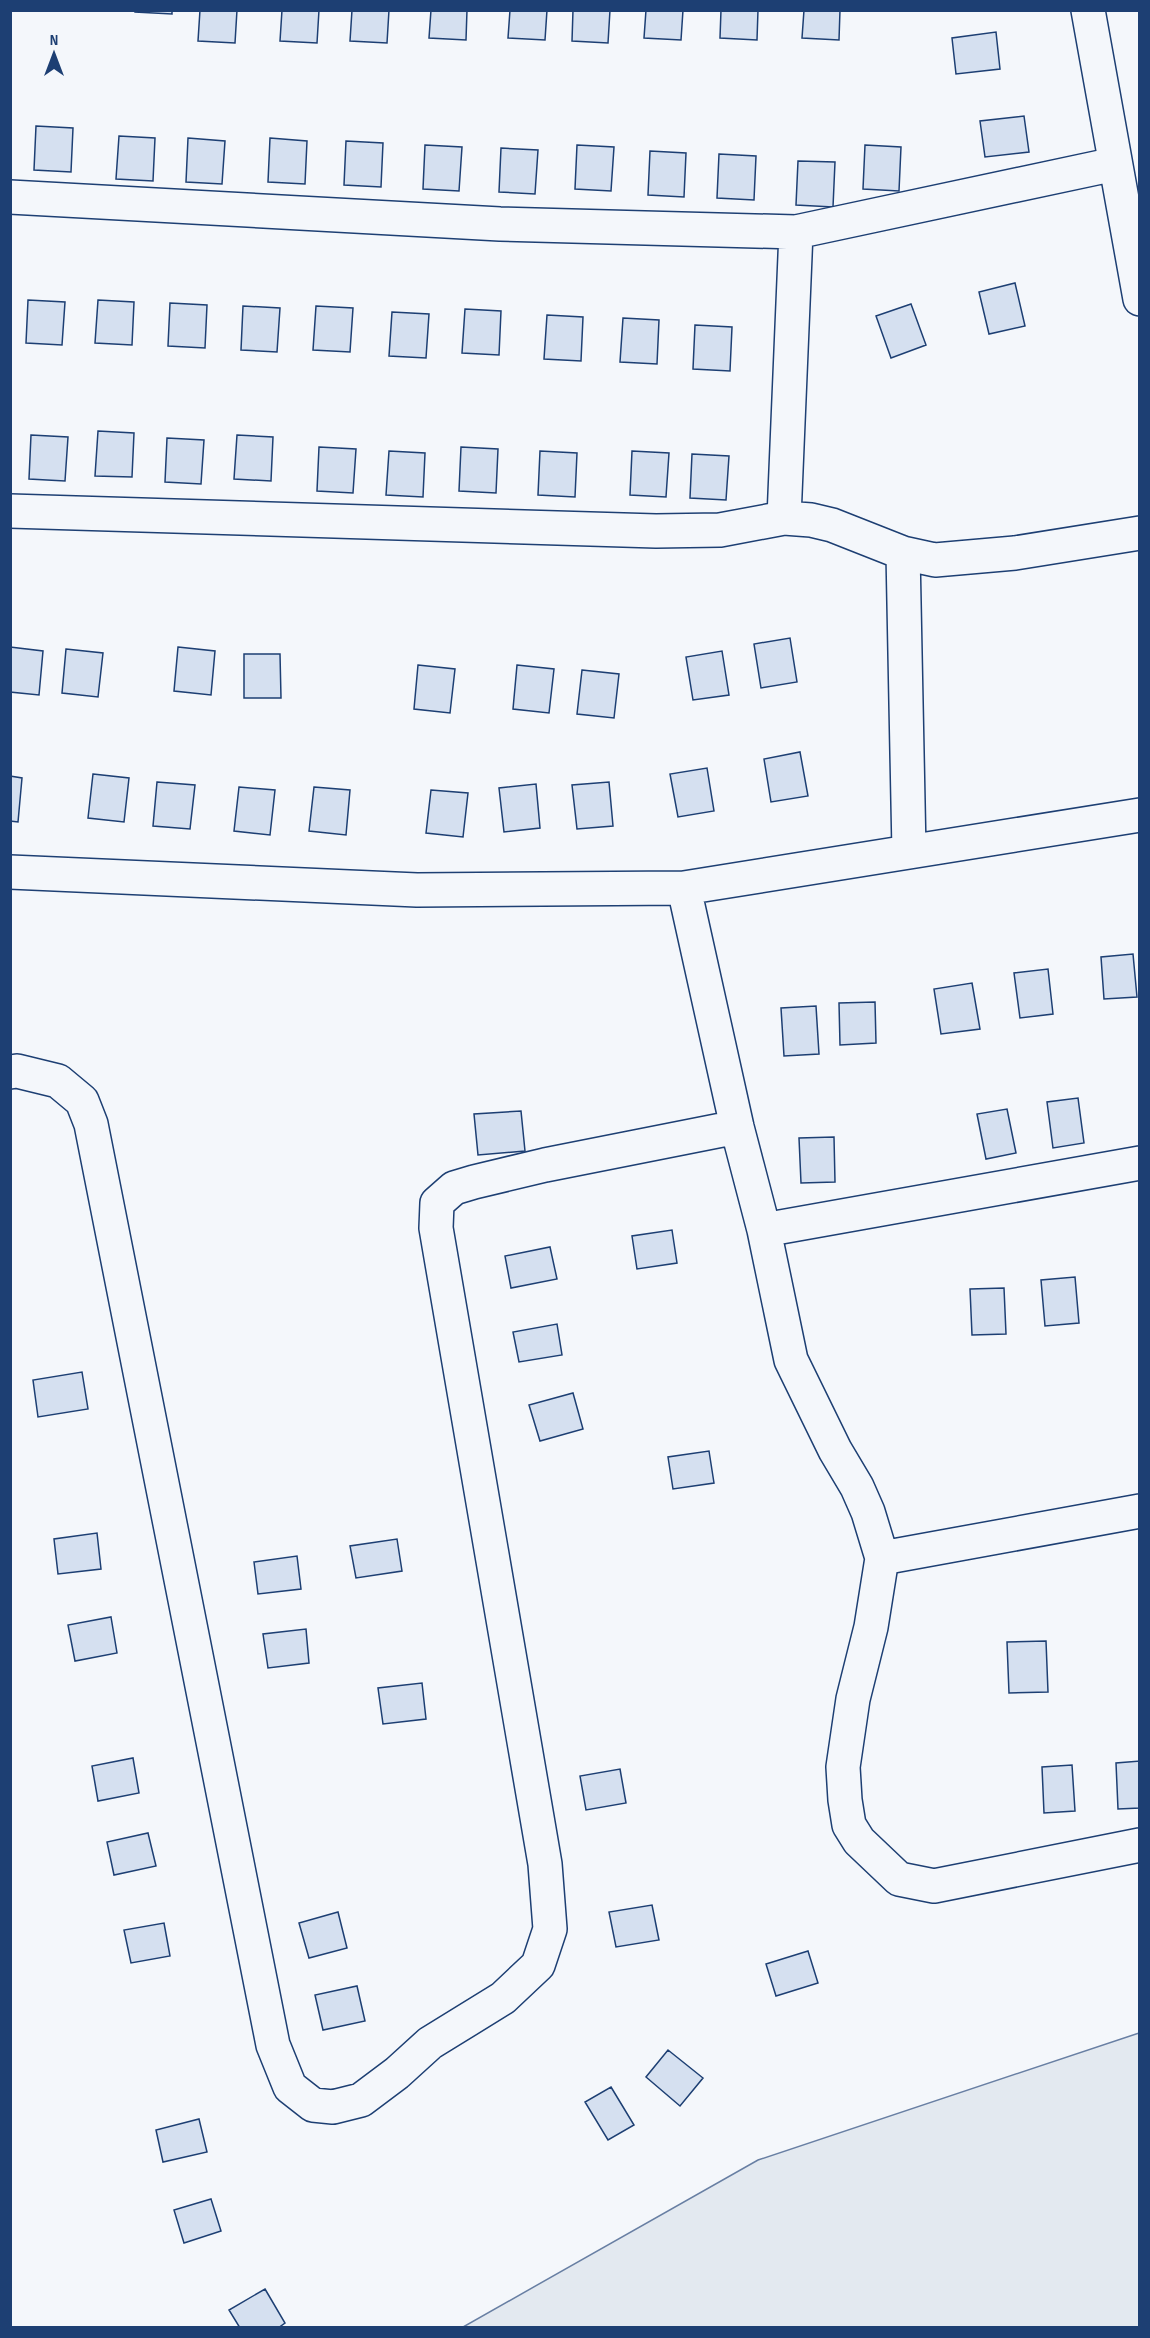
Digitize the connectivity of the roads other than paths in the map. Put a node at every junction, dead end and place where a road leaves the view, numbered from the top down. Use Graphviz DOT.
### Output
graph roads {
  1 [pos="1088,10"];
  2 [pos="1114,164"];
  3 [pos="10,197"];
  4 [pos="796,232"];
  5 [pos="1140,299"];
  6 [pos="10,511"];
  7 [pos="784,518"];
  8 [pos="1140,533"];
  9 [pos="903,553"];
  10 [pos="1140,815"];
  11 [pos="909,852"];
  12 [pos="10,872"];
  13 [pos="684,888"];
  14 [pos="10,1072"];
  15 [pos="737,1127"];
  16 [pos="1140,1163"];
  17 [pos="764,1230"];
  18 [pos="1140,1511"];
  19 [pos="882,1558"];
  20 [pos="1140,1845"];
  1 -- 2 [label="street"];
  2 -- 4 [label="street"];
  2 -- 5 [label="street"];
  3 -- 4 [label="street"];
  4 -- 7 [label="street"];
  6 -- 7 [label="street"];
  7 -- 9 [label="street"];
  8 -- 9 [label="street"];
  9 -- 11 [label="street"];
  10 -- 11 [label="street"];
  11 -- 13 [label="street"];
  12 -- 13 [label="street"];
  13 -- 15 [label="street"];
  14 -- 15 [label="street"];
  15 -- 17 [label="street"];
  16 -- 17 [label="street"];
  17 -- 19 [label="street"];
  18 -- 19 [label="street"];
  19 -- 20 [label="street"];
}
